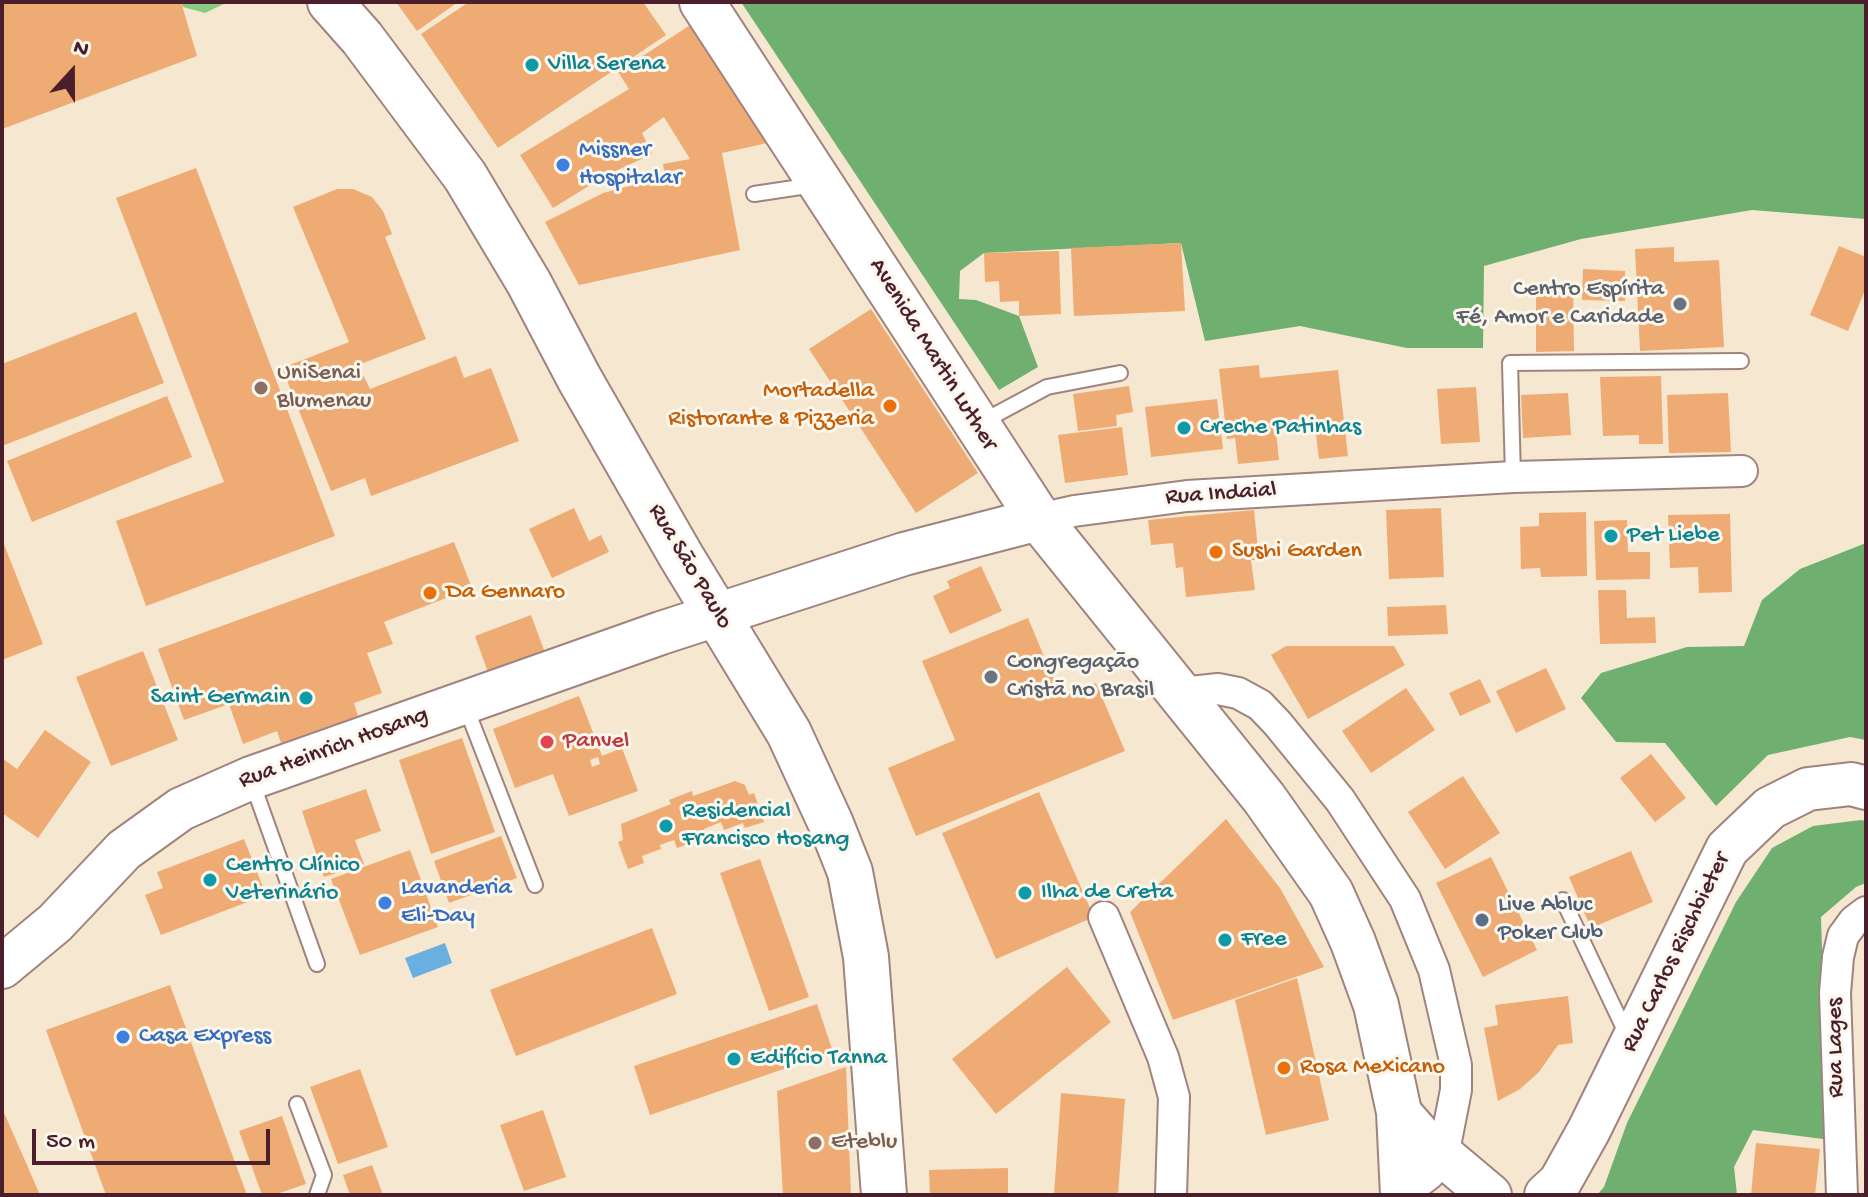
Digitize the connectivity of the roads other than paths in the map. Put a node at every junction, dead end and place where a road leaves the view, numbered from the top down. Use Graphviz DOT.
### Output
graph roads {
  1 [pos="330,2"];
  2 [pos="702,2"];
  3 [pos="822,184"];
  4 [pos="754,194"];
  5 [pos="1741,361"];
  6 [pos="1120,373"];
  7 [pos="976,425"];
  8 [pos="1742,471"];
  9 [pos="1513,477"];
  10 [pos="1039,519"];
  11 [pos="716,616"];
  12 [pos="1182,693"];
  13 [pos="463,701"];
  14 [pos="251,778"];
  15 [pos="1866,788"];
  16 [pos="535,885"];
  17 [pos="1563,900"];
  18 [pos="1866,912"];
  19 [pos="1104,917"];
  20 [pos="317,964"];
  21 [pos="2,967"];
  22 [pos="1632,1045"];
  23 [pos="297,1104"];
  24 [pos="1399,1112"];
  25 [pos="1443,1156"];
  26 [pos="1403,1194"];
  27 [pos="317,1195"];
  28 [pos="884,1195"];
  29 [pos="1171,1195"];
  30 [pos="1490,1195"];
  31 [pos="1546,1195"];
  32 [pos="1842,1195"];
  1 -- 11 [label="main road, Rua São Paulo"];
  2 -- 3 [label="main road, Avenida Martin Luther"];
  3 -- 4 [label="lane"];
  3 -- 7 [label="main road, Avenida Martin Luther"];
  5 -- 9 [label="lane"];
  6 -- 7 [label="lane"];
  7 -- 10 [label="main road, Avenida Martin Luther"];
  8 -- 9 [label="street, Rua Indaial"];
  9 -- 10 [label="street, Rua Indaial"];
  10 -- 11 [label="main road, Rua Indaial"];
  10 -- 12 [label="main road, Avenida Martin Luther"];
  11 -- 13 [label="main road, Rua Heinrich Hosang"];
  11 -- 28 [label="main road, Rua São Paulo"];
  12 -- 24 [label="main road, Avenida Martin Luther"];
  12 -- 25 [label="street"];
  13 -- 14 [label="main road, Rua Heinrich Hosang"];
  13 -- 16 [label="lane"];
  14 -- 20 [label="lane"];
  14 -- 21 [label="main road, Rua Heinrich Hosang"];
  15 -- 22 [label="main road, Rua Carlos Rischbieter"];
  17 -- 22 [label="lane"];
  18 -- 32 [label="street, Rua Lages"];
  19 -- 29 [label="street"];
  22 -- 31 [label="main road, Rua Carlos Rischbieter"];
  23 -- 27 [label="lane"];
  24 -- 25 [label="main road"];
  24 -- 26 [label="main road, Avenida Martin Luther"];
  25 -- 26 [label="street, Avenida Martin Luther"];
  25 -- 30 [label="main road"];
}
